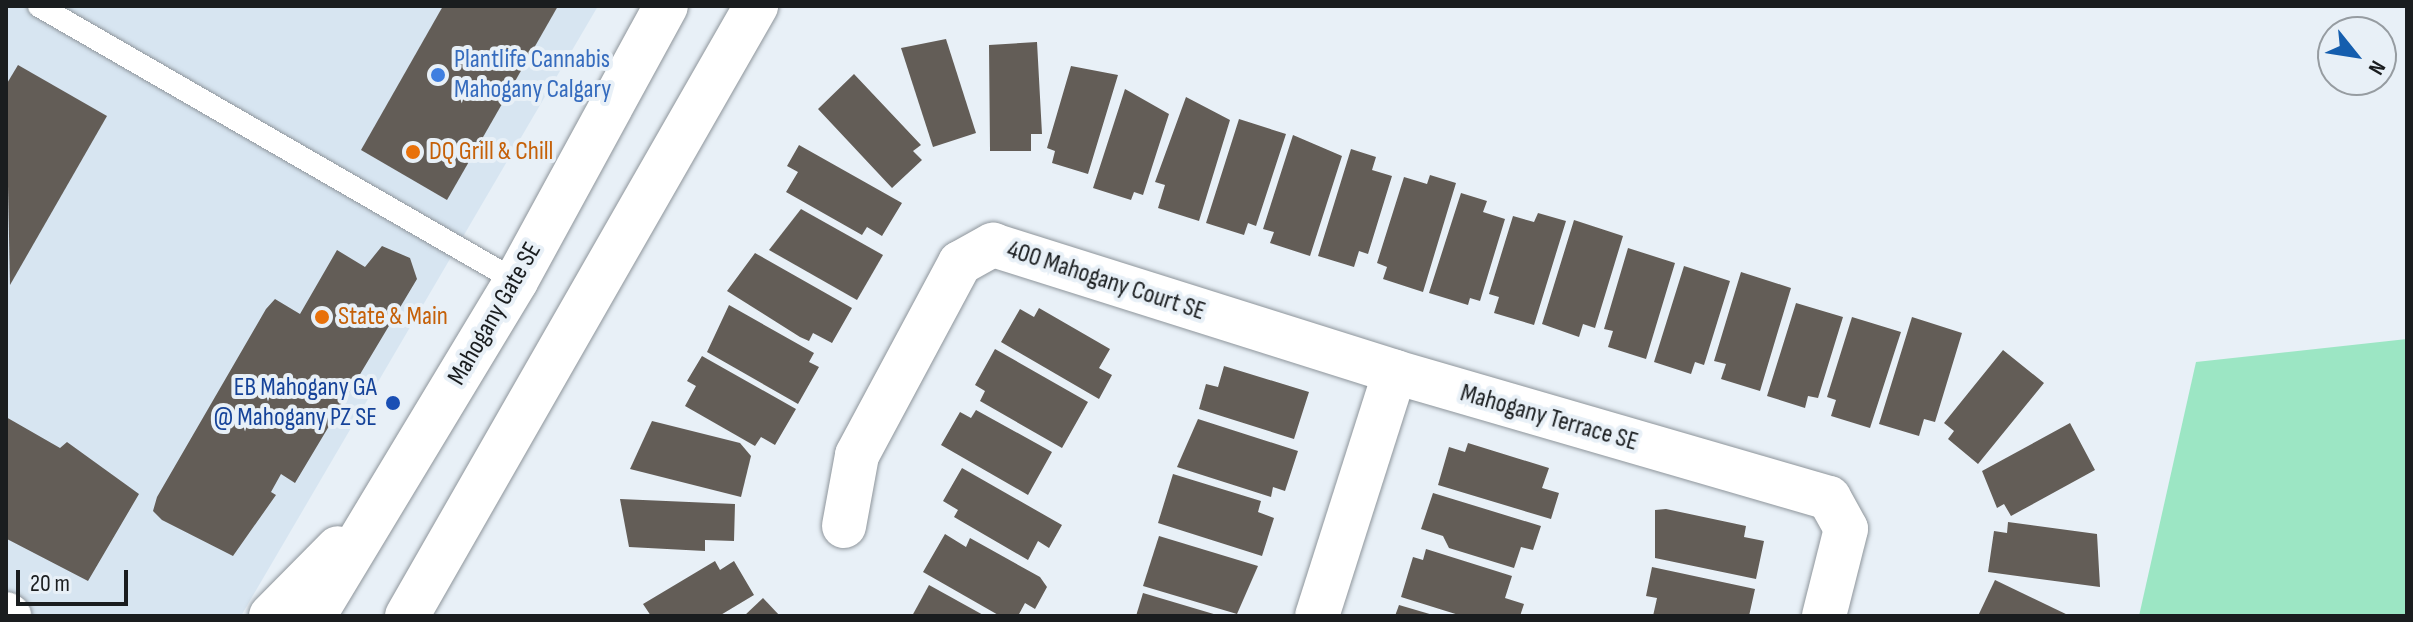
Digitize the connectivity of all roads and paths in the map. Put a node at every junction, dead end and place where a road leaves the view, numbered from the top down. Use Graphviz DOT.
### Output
graph roads {
  1 [pos="39,6"];
  2 [pos="666,6"];
  3 [pos="756,6"];
  4 [pos="516,281"];
  5 [pos="1395,372"];
  6 [pos="372,521"];
  7 [pos="844,526"];
  8 [pos="271,616"];
  9 [pos="314,616"];
  10 [pos="407,616"];
  11 [pos="1317,616"];
  12 [pos="1824,616"];
  1 -- 4 [label="lane"];
  2 -- 4 [label="street, Mahogany Gate SE"];
  3 -- 10 [label="street"];
  4 -- 6 [label="street, Mahogany Gate SE"];
  5 -- 7 [label="street, 400 Mahogany Court SE"];
  5 -- 11 [label="street"];
  5 -- 12 [label="street, Mahogany Terrace SE"];
  6 -- 8 [label="street"];
  6 -- 9 [label="street, Mahogany Gate SE"];
}
